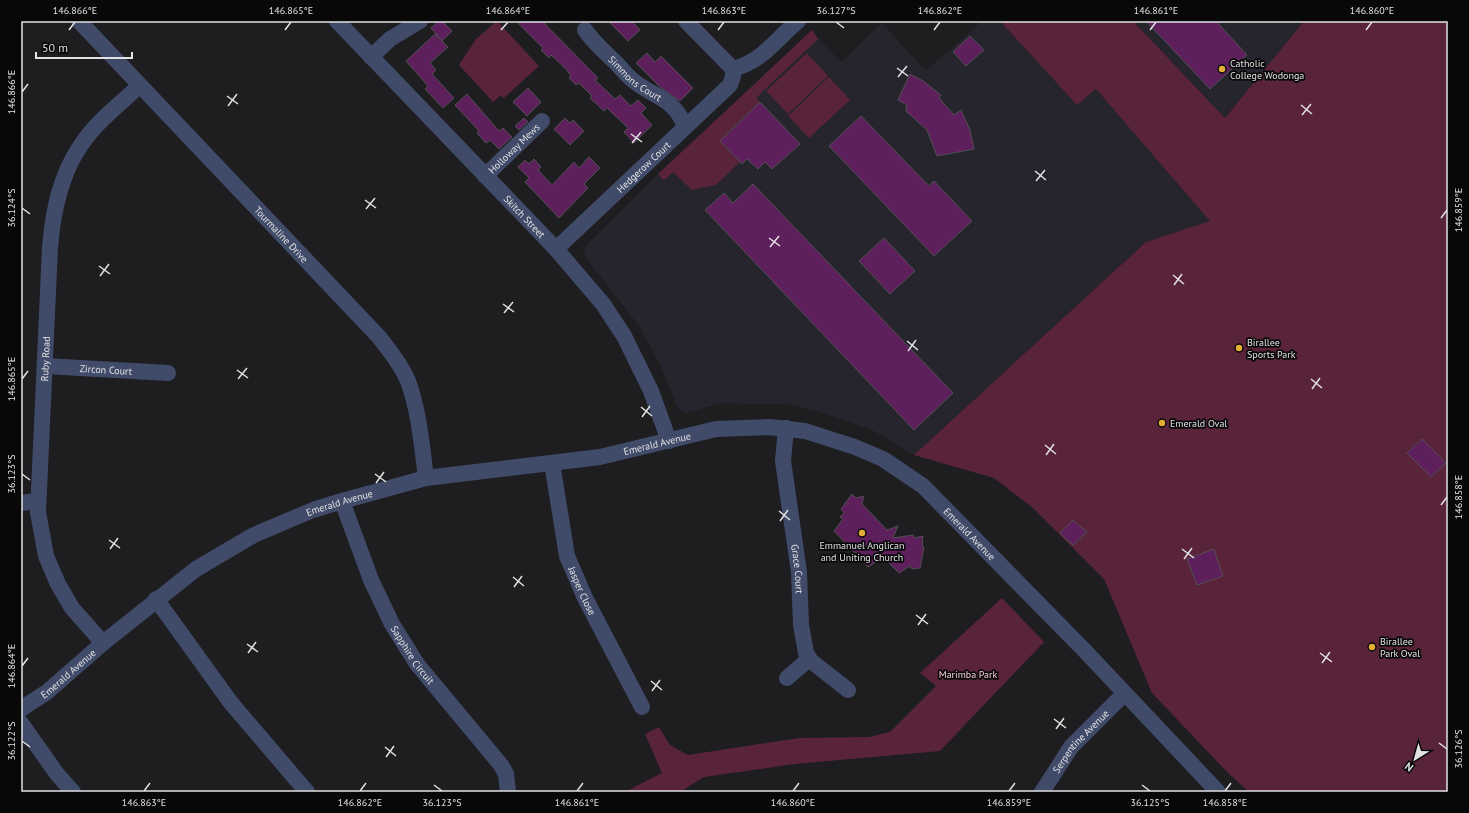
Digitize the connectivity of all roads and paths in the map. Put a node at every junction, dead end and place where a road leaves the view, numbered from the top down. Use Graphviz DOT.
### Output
graph roads {
  1 [pos="79,21"];
  2 [pos="337,21"];
  3 [pos="420,21"];
  4 [pos="686,21"];
  5 [pos="798,21"];
  6 [pos="585,30"];
  7 [pos="371,56"];
  8 [pos="731,77"];
  9 [pos="139,86"];
  10 [pos="542,121"];
  11 [pos="685,126"];
  12 [pos="485,176"];
  13 [pos="556,249"];
  14 [pos="45,366"];
  15 [pos="168,374"];
  16 [pos="786,428"];
  17 [pos="669,441"];
  18 [pos="552,463"];
  19 [pos="426,478"];
  20 [pos="342,500"];
  21 [pos="38,501"];
  22 [pos="21,503"];
  23 [pos="156,600"];
  24 [pos="103,643"];
  25 [pos="809,659"];
  26 [pos="787,678"];
  27 [pos="848,690"];
  28 [pos="1124,694"];
  29 [pos="642,707"];
  30 [pos="21,709"];
  31 [pos="21,723"];
  32 [pos="73,792"];
  33 [pos="307,792"];
  34 [pos="508,792"];
  35 [pos="1042,792"];
  36 [pos="1218,792"];
  1 -- 9 [label="street, Tourmaline Drive"];
  2 -- 7 [label="street, Skitch Street"];
  3 -- 7 [label="street"];
  4 -- 8 [label="street"];
  5 -- 8 [label="street"];
  6 -- 11 [label="street, Simmons Court"];
  7 -- 12 [label="street, Skitch Street"];
  8 -- 11 [label="street, Hedgerow Court"];
  9 -- 14 [label="street, Ruby Road"];
  9 -- 19 [label="street, Tourmaline Drive"];
  10 -- 12 [label="street, Holloway Mews"];
  11 -- 13 [label="street, Hedgerow Court"];
  12 -- 13 [label="street, Skitch Street"];
  13 -- 17 [label="street, Skitch Street"];
  14 -- 15 [label="street, Zircon Court"];
  14 -- 21 [label="street, Ruby Road"];
  16 -- 17 [label="street, Emerald Avenue"];
  16 -- 25 [label="street, Grace Court"];
  16 -- 28 [label="street, Emerald Avenue"];
  17 -- 18 [label="street, Emerald Avenue"];
  18 -- 19 [label="street, Emerald Avenue"];
  18 -- 29 [label="street, Jasper Close"];
  19 -- 20 [label="street, Emerald Avenue"];
  20 -- 23 [label="street, Emerald Avenue"];
  20 -- 34 [label="street, Sapphire Circuit"];
  21 -- 22 [label="street"];
  21 -- 24 [label="street, Ruby Road"];
  23 -- 24 [label="street, Emerald Avenue"];
  23 -- 33 [label="street"];
  24 -- 30 [label="street, Emerald Avenue"];
  25 -- 26 [label="street"];
  25 -- 27 [label="street"];
  28 -- 35 [label="street, Serpentine Avenue"];
  28 -- 36 [label="street, Emerald Avenue"];
  31 -- 32 [label="street"];
}
